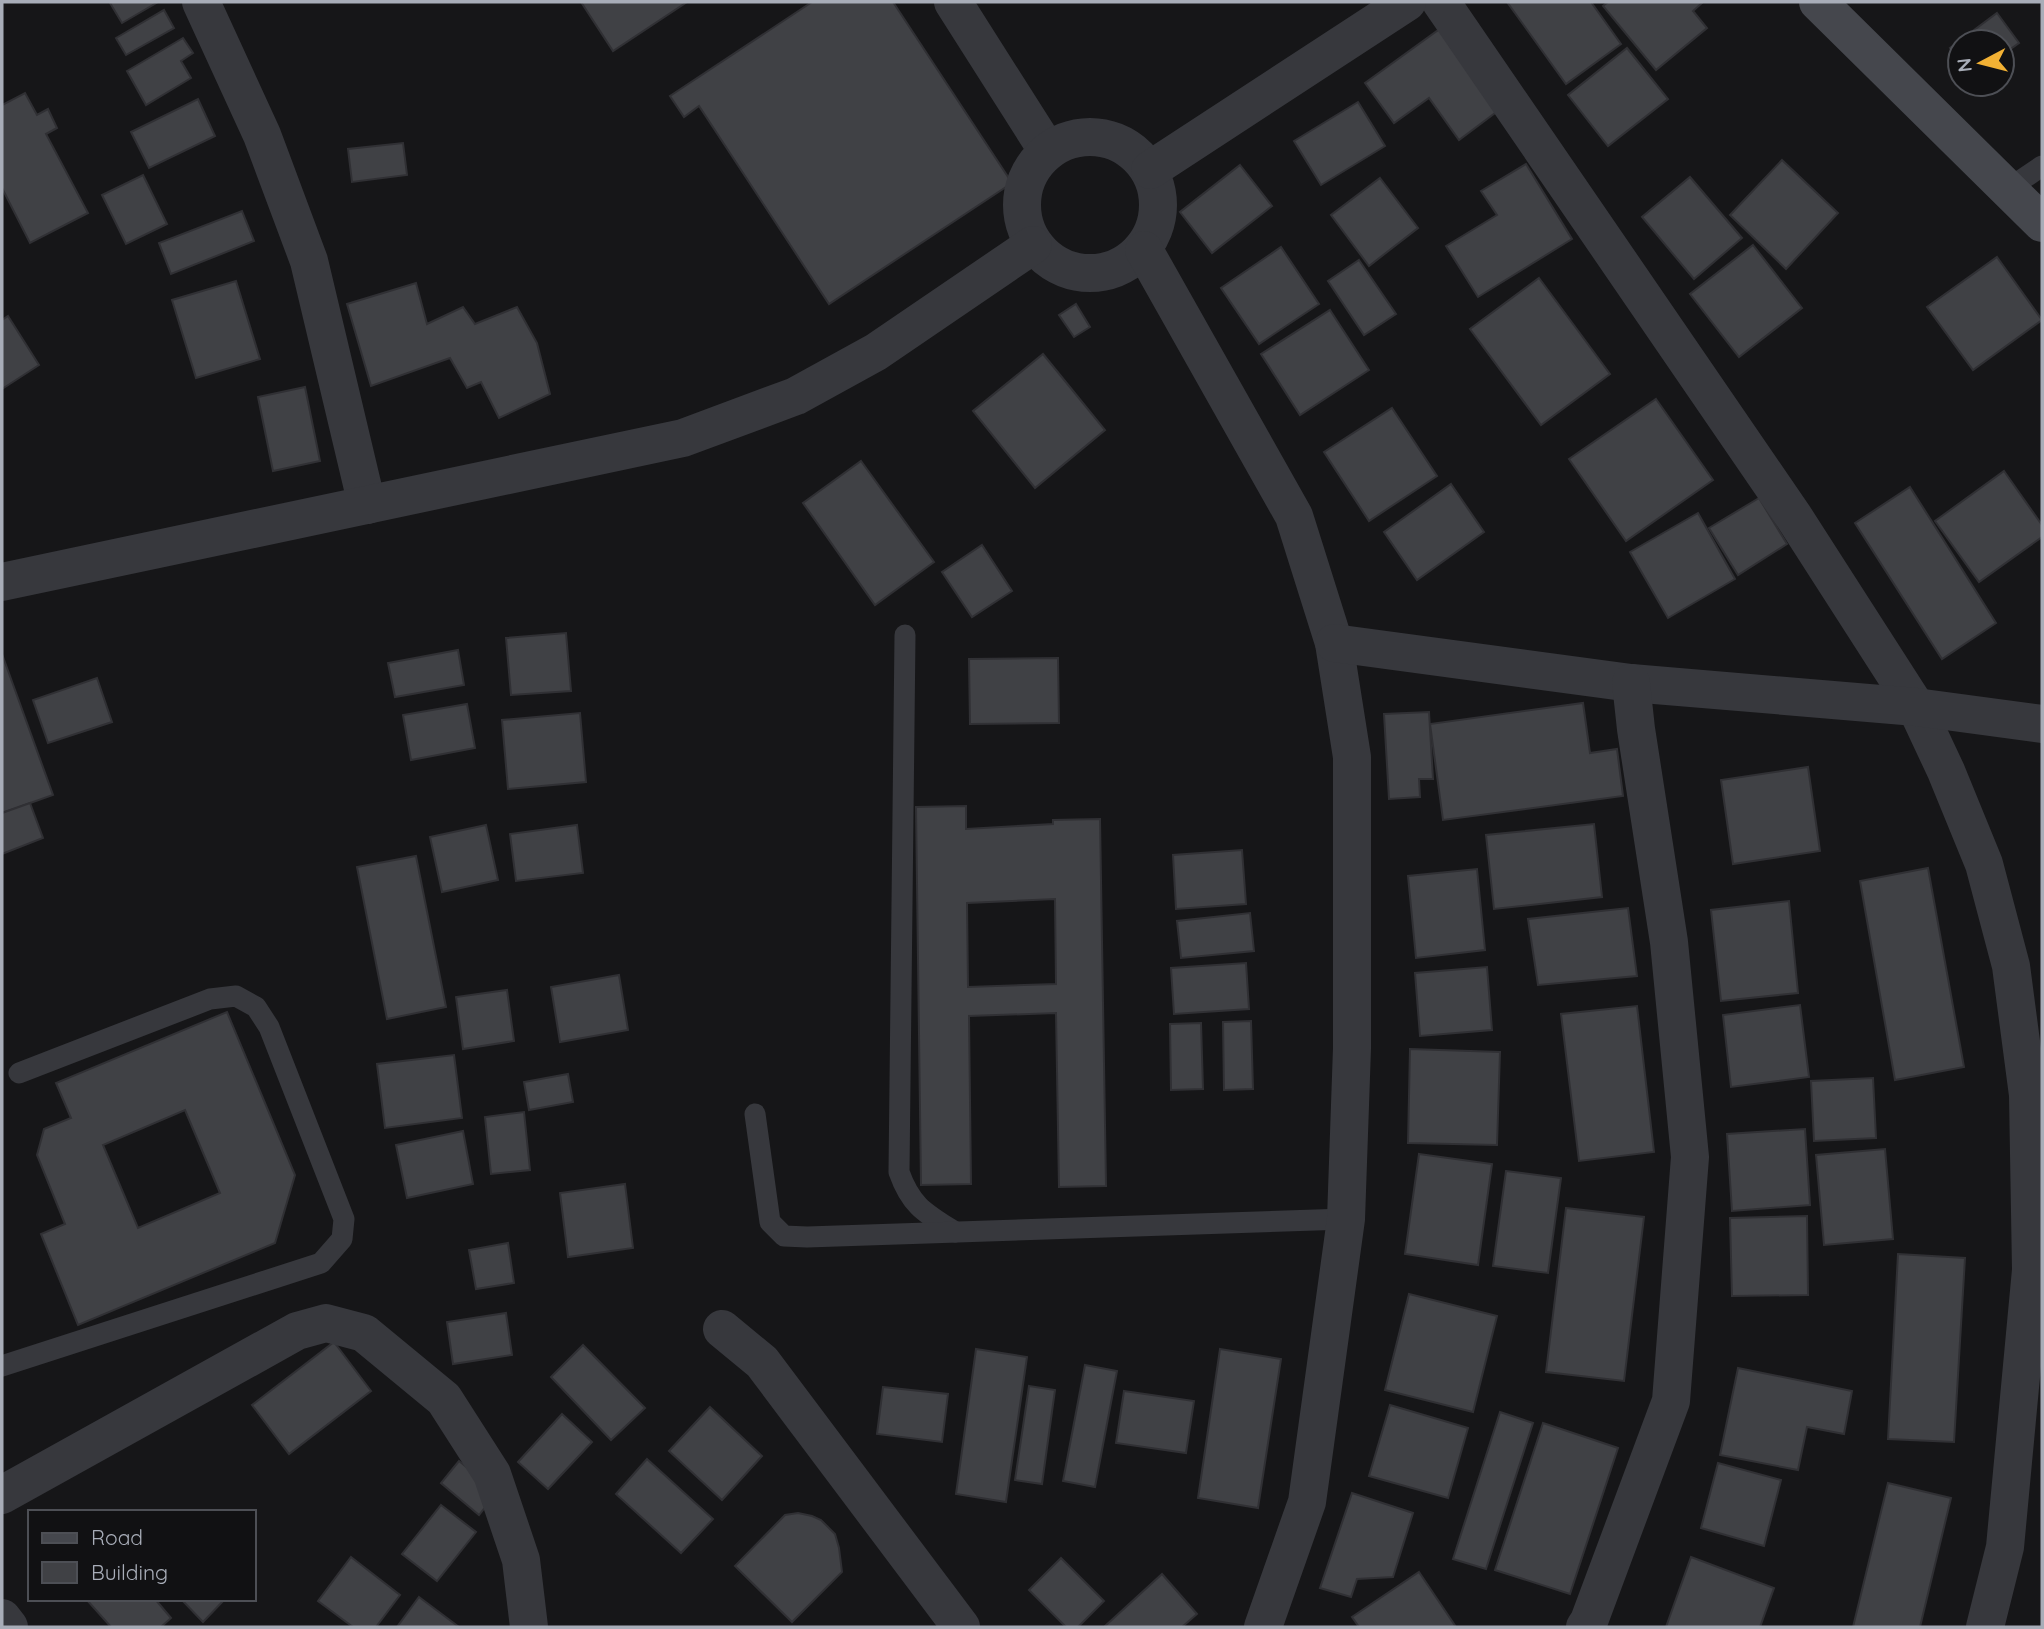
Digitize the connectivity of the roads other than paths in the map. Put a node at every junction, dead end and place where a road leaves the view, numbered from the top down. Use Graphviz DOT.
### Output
graph roads {
  1 [pos="201,2"];
  2 [pos="953,2"];
  3 [pos="1408,2"];
  4 [pos="1441,2"];
  5 [pos="1818,2"];
  6 [pos="1047,150"];
  7 [pos="2042,166"];
  8 [pos="1150,170"];
  9 [pos="2008,189"];
  10 [pos="2042,223"];
  11 [pos="1033,245"];
  12 [pos="1144,250"];
  13 [pos="367,505"];
  14 [pos="2,582"];
  15 [pos="905,635"];
  16 [pos="1334,642"];
  17 [pos="1631,683"];
  18 [pos="1916,707"];
  19 [pos="2042,724"];
  20 [pos="19,1073"];
  21 [pos="755,1114"];
  22 [pos="1346,1219"];
  23 [pos="955,1232"];
  24 [pos="722,1329"];
  25 [pos="2,1366"];
  26 [pos="2,1495"];
  27 [pos="2,1618"];
  28 [pos="9,1627"];
  29 [pos="529,1627"];
  30 [pos="961,1627"];
  31 [pos="1263,1627"];
  32 [pos="1585,1627"];
  33 [pos="1985,1627"];
  1 -- 13 [label="street"];
  2 -- 6 [label="street"];
  3 -- 8 [label="street"];
  4 -- 18 [label="street"];
  5 -- 9 [label="street"];
  6 -- 8 [label="street"];
  6 -- 11 [label="street"];
  7 -- 9 [label="lane"];
  8 -- 12 [label="street"];
  9 -- 10 [label="street"];
  11 -- 12 [label="street"];
  11 -- 13 [label="street"];
  12 -- 16 [label="street"];
  13 -- 14 [label="street"];
  15 -- 23 [label="lane"];
  16 -- 17 [label="street"];
  16 -- 22 [label="street"];
  17 -- 18 [label="street"];
  17 -- 32 [label="street"];
  18 -- 19 [label="street"];
  18 -- 33 [label="street"];
  20 -- 25 [label="lane"];
  21 -- 23 [label="lane"];
  22 -- 23 [label="lane"];
  22 -- 31 [label="street"];
  24 -- 30 [label="street"];
  26 -- 29 [label="street"];
  27 -- 28 [label="street"];
}
